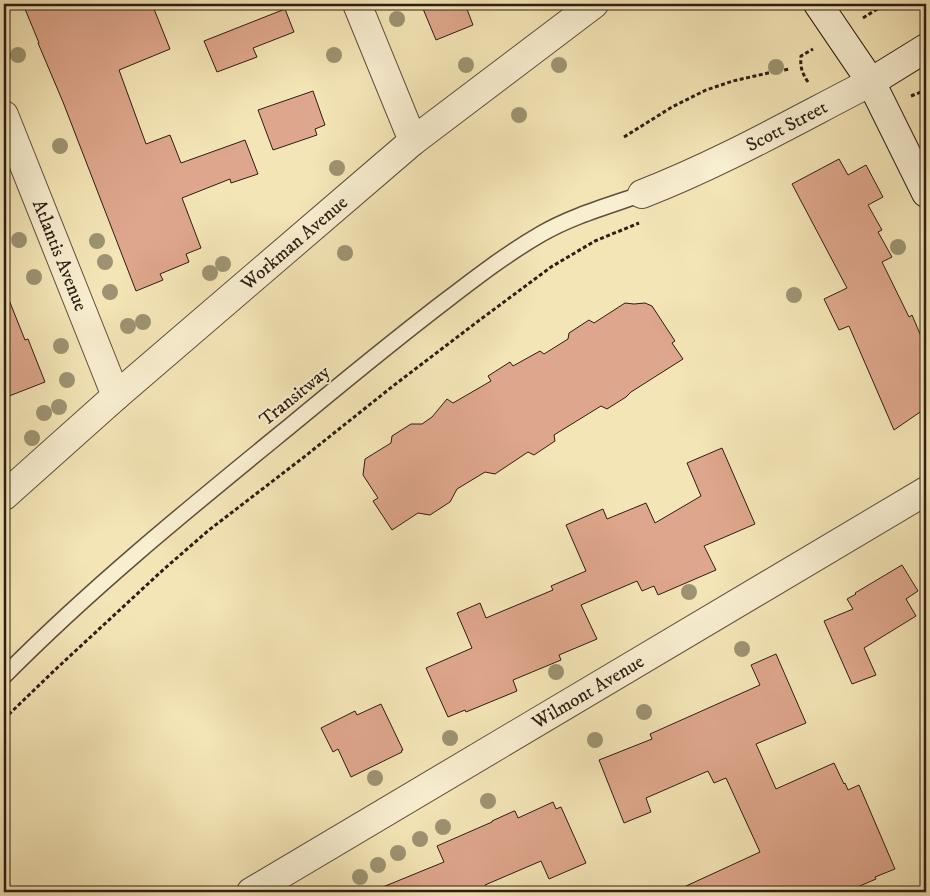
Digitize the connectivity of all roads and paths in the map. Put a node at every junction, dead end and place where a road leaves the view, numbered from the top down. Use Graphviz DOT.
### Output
graph roads {
  1 [pos="357,4"];
  2 [pos="594,4"];
  3 [pos="818,4"];
  4 [pos="885,4"];
  5 [pos="919,4"];
  6 [pos="876,10"];
  7 [pos="926,14"];
  8 [pos="926,48"];
  9 [pos="801,56"];
  10 [pos="790,69"];
  11 [pos="803,74"];
  12 [pos="871,82"];
  13 [pos="4,115"];
  14 [pos="624,137"];
  15 [pos="413,141"];
  16 [pos="926,193"];
  17 [pos="642,194"];
  18 [pos="645,221"];
  19 [pos="116,396"];
  20 [pos="926,491"];
  21 [pos="4,496"];
  22 [pos="4,676"];
  23 [pos="4,719"];
  24 [pos="252,892"];
  1 -- 15 [label="street"];
  2 -- 15 [label="street, Workman Avenue"];
  3 -- 12 [label="street"];
  4 -- 6 [label="path"];
  5 -- 7 [label="path"];
  8 -- 12 [label="street, Scott Street"];
  9 -- 11 [label="path"];
  10 -- 14 [label="path"];
  12 -- 16 [label="street"];
  12 -- 17 [label="street, Scott Street"];
  13 -- 19 [label="street, Atlantis Avenue"];
  15 -- 19 [label="street, Workman Avenue"];
  17 -- 22 [label="lane, Transitway"];
  18 -- 23 [label="path"];
  19 -- 21 [label="street, Workman Avenue"];
  20 -- 24 [label="street, Wilmont Avenue"];
}
